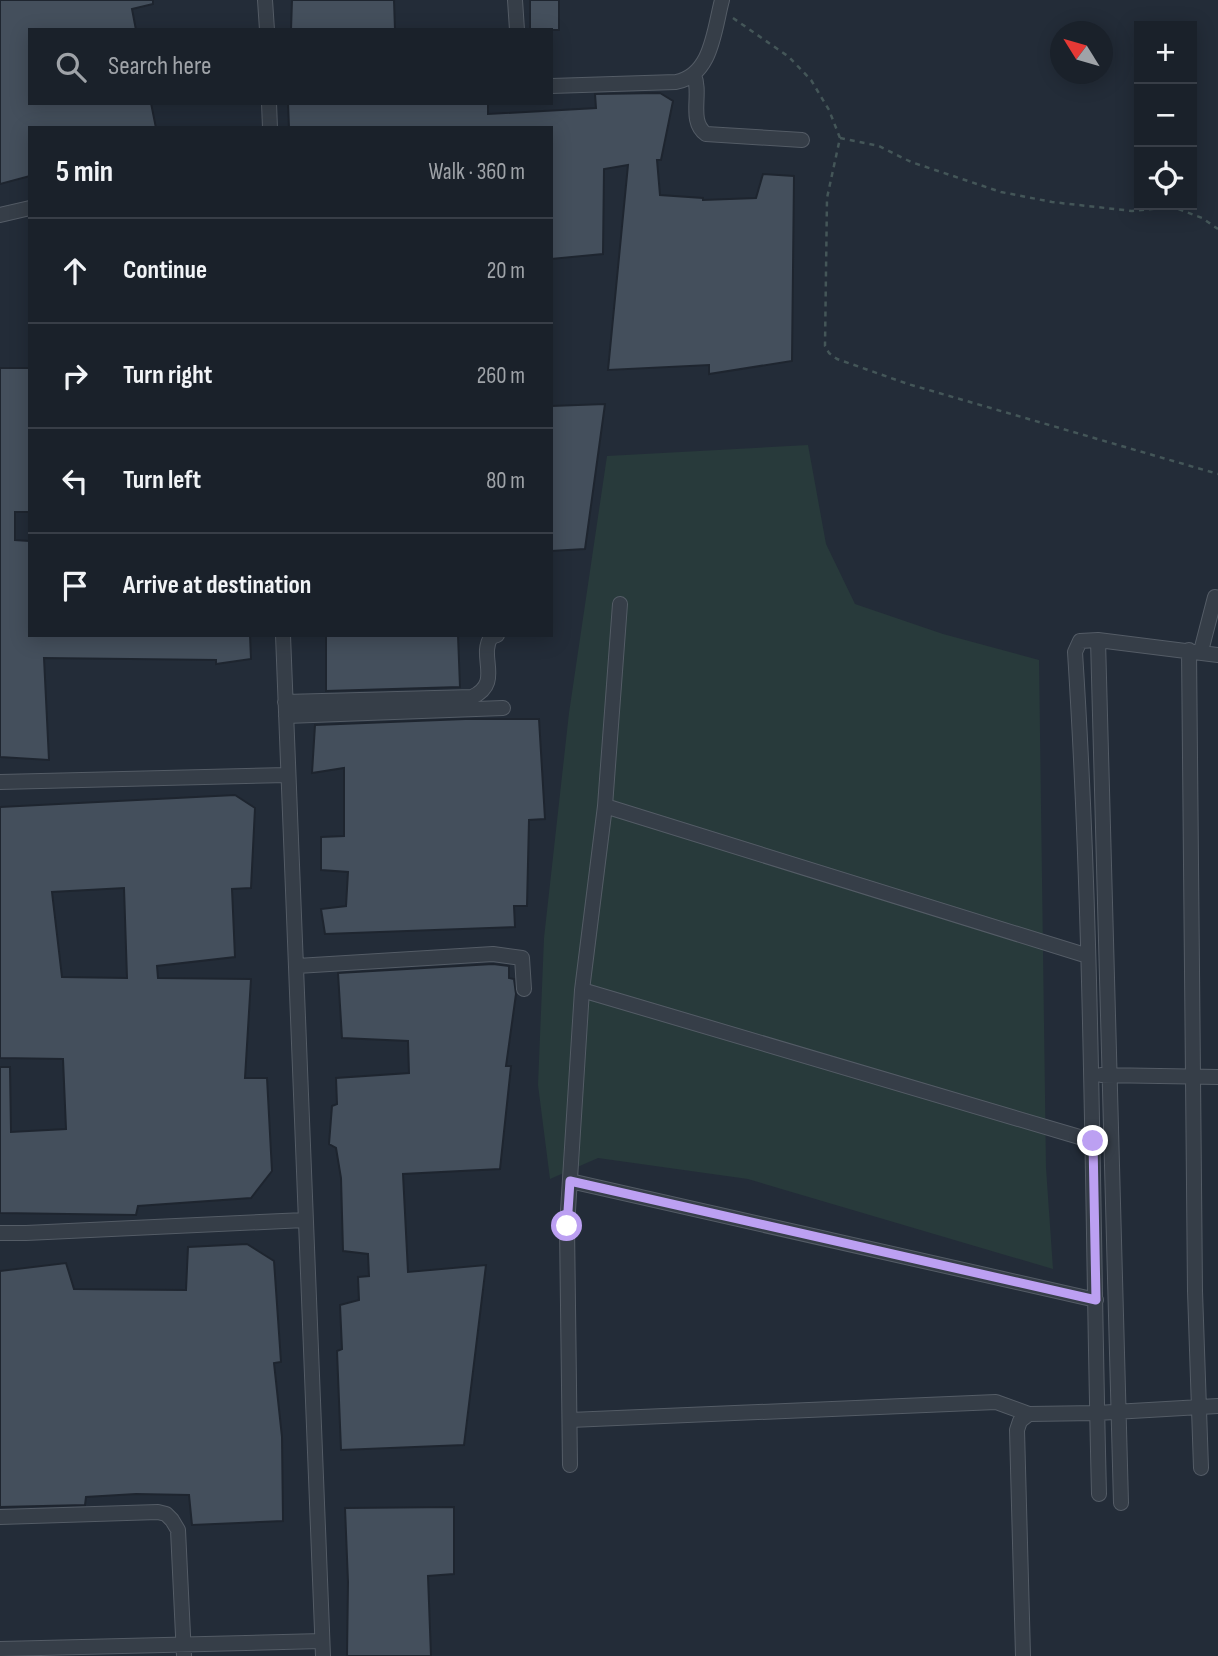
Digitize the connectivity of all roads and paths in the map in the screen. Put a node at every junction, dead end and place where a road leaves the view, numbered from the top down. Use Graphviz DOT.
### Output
graph roads {
  1 [pos="265,0"];
  2 [pos="515,0"];
  3 [pos="721,5"];
  4 [pos="267,28"];
  5 [pos="517,28"];
  6 [pos="694,75"];
  7 [pos="553,86"];
  8 [pos="269,105"];
  9 [pos="270,126"];
  10 [pos="840,138"];
  11 [pos="802,140"];
  12 [pos="28,208"];
  13 [pos="0,215"];
  14 [pos="1218,229"];
  15 [pos="1218,474"];
  16 [pos="1218,598"];
  17 [pos="620,604"];
  18 [pos="283,637"];
  19 [pos="493,637"];
  20 [pos="1098,640"];
  21 [pos="1195,651"];
  22 [pos="1218,655"];
  23 [pos="503,708"];
  24 [pos="285,709"];
  25 [pos="287,775"];
  26 [pos="0,782"];
  27 [pos="605,806"];
  28 [pos="1088,956"];
  29 [pos="297,966"];
  30 [pos="524,989"];
  31 [pos="582,990"];
  32 [pos="1091,1075"];
  33 [pos="1110,1075"];
  34 [pos="1218,1077"];
  35 [pos="1193,1078"];
  36 [pos="1093,1141"];
  37 [pos="570,1181"];
  38 [pos="305,1220"];
  39 [pos="0,1233"];
  40 [pos="1096,1300"];
  41 [pos="1218,1406"];
  42 [pos="1197,1407"];
  43 [pos="1118,1412"];
  44 [pos="1097,1413"];
  45 [pos="1029,1414"];
  46 [pos="570,1420"];
  47 [pos="570,1465"];
  48 [pos="1200,1468"];
  49 [pos="1099,1494"];
  50 [pos="1121,1503"];
  51 [pos="0,1517"];
  52 [pos="323,1641"];
  53 [pos="0,1649"];
  54 [pos="184,1651"];
  55 [pos="323,1656"];
  56 [pos="1023,1656"];
  1 -- 4 [label="street"];
  2 -- 5 [label="street"];
  3 -- 6 [label="street"];
  3 -- 10 [label="path"];
  6 -- 7 [label="street"];
  6 -- 11 [label="street"];
  8 -- 9 [label="street"];
  10 -- 14 [label="path"];
  10 -- 15 [label="path"];
  12 -- 13 [label="street"];
  16 -- 21 [label="street"];
  17 -- 27 [label="street"];
  18 -- 24 [label="street"];
  19 -- 24 [label="street"];
  20 -- 21 [label="street"];
  20 -- 28 [label="street"];
  20 -- 33 [label="street"];
  21 -- 22 [label="street"];
  21 -- 35 [label="street"];
  23 -- 24 [label="street"];
  24 -- 25 [label="street"];
  25 -- 26 [label="street"];
  25 -- 29 [label="street"];
  27 -- 28 [label="street"];
  27 -- 31 [label="street"];
  28 -- 32 [label="street"];
  29 -- 30 [label="street"];
  29 -- 38 [label="street"];
  31 -- 36 [label="street"];
  31 -- 37 [label="street"];
  32 -- 33 [label="street"];
  32 -- 36 [label="street"];
  33 -- 35 [label="street"];
  33 -- 43 [label="street"];
  34 -- 35 [label="street"];
  35 -- 42 [label="street"];
  36 -- 40 [label="street"];
  37 -- 40 [label="street"];
  37 -- 46 [label="street"];
  38 -- 39 [label="street"];
  38 -- 52 [label="street"];
  40 -- 44 [label="street"];
  41 -- 42 [label="street"];
  42 -- 43 [label="street"];
  42 -- 48 [label="street"];
  43 -- 44 [label="street"];
  43 -- 50 [label="street"];
  44 -- 45 [label="street"];
  44 -- 49 [label="street"];
  45 -- 46 [label="street"];
  45 -- 56 [label="street"];
  46 -- 47 [label="street"];
  51 -- 54 [label="street"];
  52 -- 54 [label="street"];
  52 -- 55 [label="street"];
  53 -- 54 [label="street"];
}
